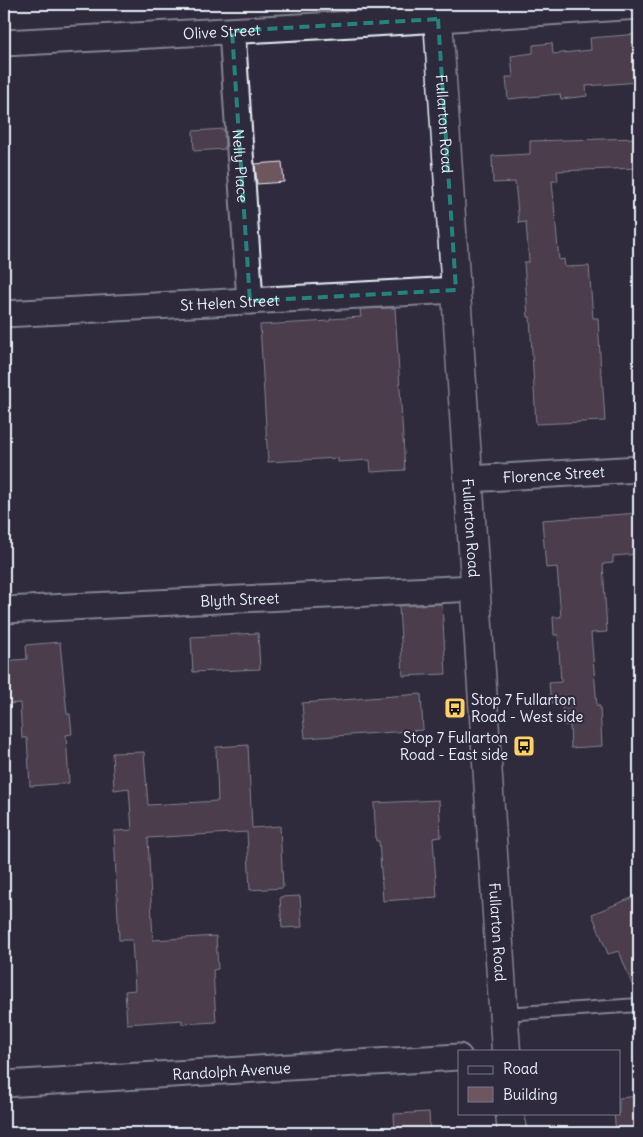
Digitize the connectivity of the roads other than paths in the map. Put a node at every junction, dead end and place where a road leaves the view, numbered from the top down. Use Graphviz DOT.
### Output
graph roads {
  1 [pos="639,6"];
  2 [pos="438,12"];
  3 [pos="232,31"];
  4 [pos="4,43"];
  5 [pos="456,290"];
  6 [pos="250,301"];
  7 [pos="4,314"];
  8 [pos="639,469"];
  9 [pos="468,479"];
  10 [pos="476,588"];
  11 [pos="4,610"];
  12 [pos="639,1005"];
  13 [pos="504,1014"];
  14 [pos="506,1050"];
  15 [pos="458,1057"];
  16 [pos="4,1084"];
  17 [pos="510,1114"];
  18 [pos="512,1133"];
  1 -- 2 [label="street, Olive Street"];
  2 -- 3 [label="street, Olive Street"];
  2 -- 5 [label="main road, Fullarton Road"];
  3 -- 4 [label="street, Olive Street"];
  3 -- 6 [label="street, Nelly Place"];
  5 -- 6 [label="street, St Helen Street"];
  5 -- 9 [label="main road, Fullarton Road"];
  6 -- 7 [label="street, St Helen Street"];
  8 -- 9 [label="street, Florence Street"];
  9 -- 10 [label="main road, Fullarton Road"];
  10 -- 11 [label="street, Blyth Street"];
  10 -- 13 [label="main road, Fullarton Road"];
  12 -- 13 [label="lane"];
  13 -- 14 [label="main road, Fullarton Road"];
  15 -- 16 [label="street, Randolph Avenue"];
  17 -- 18 [label="main road"];
}
